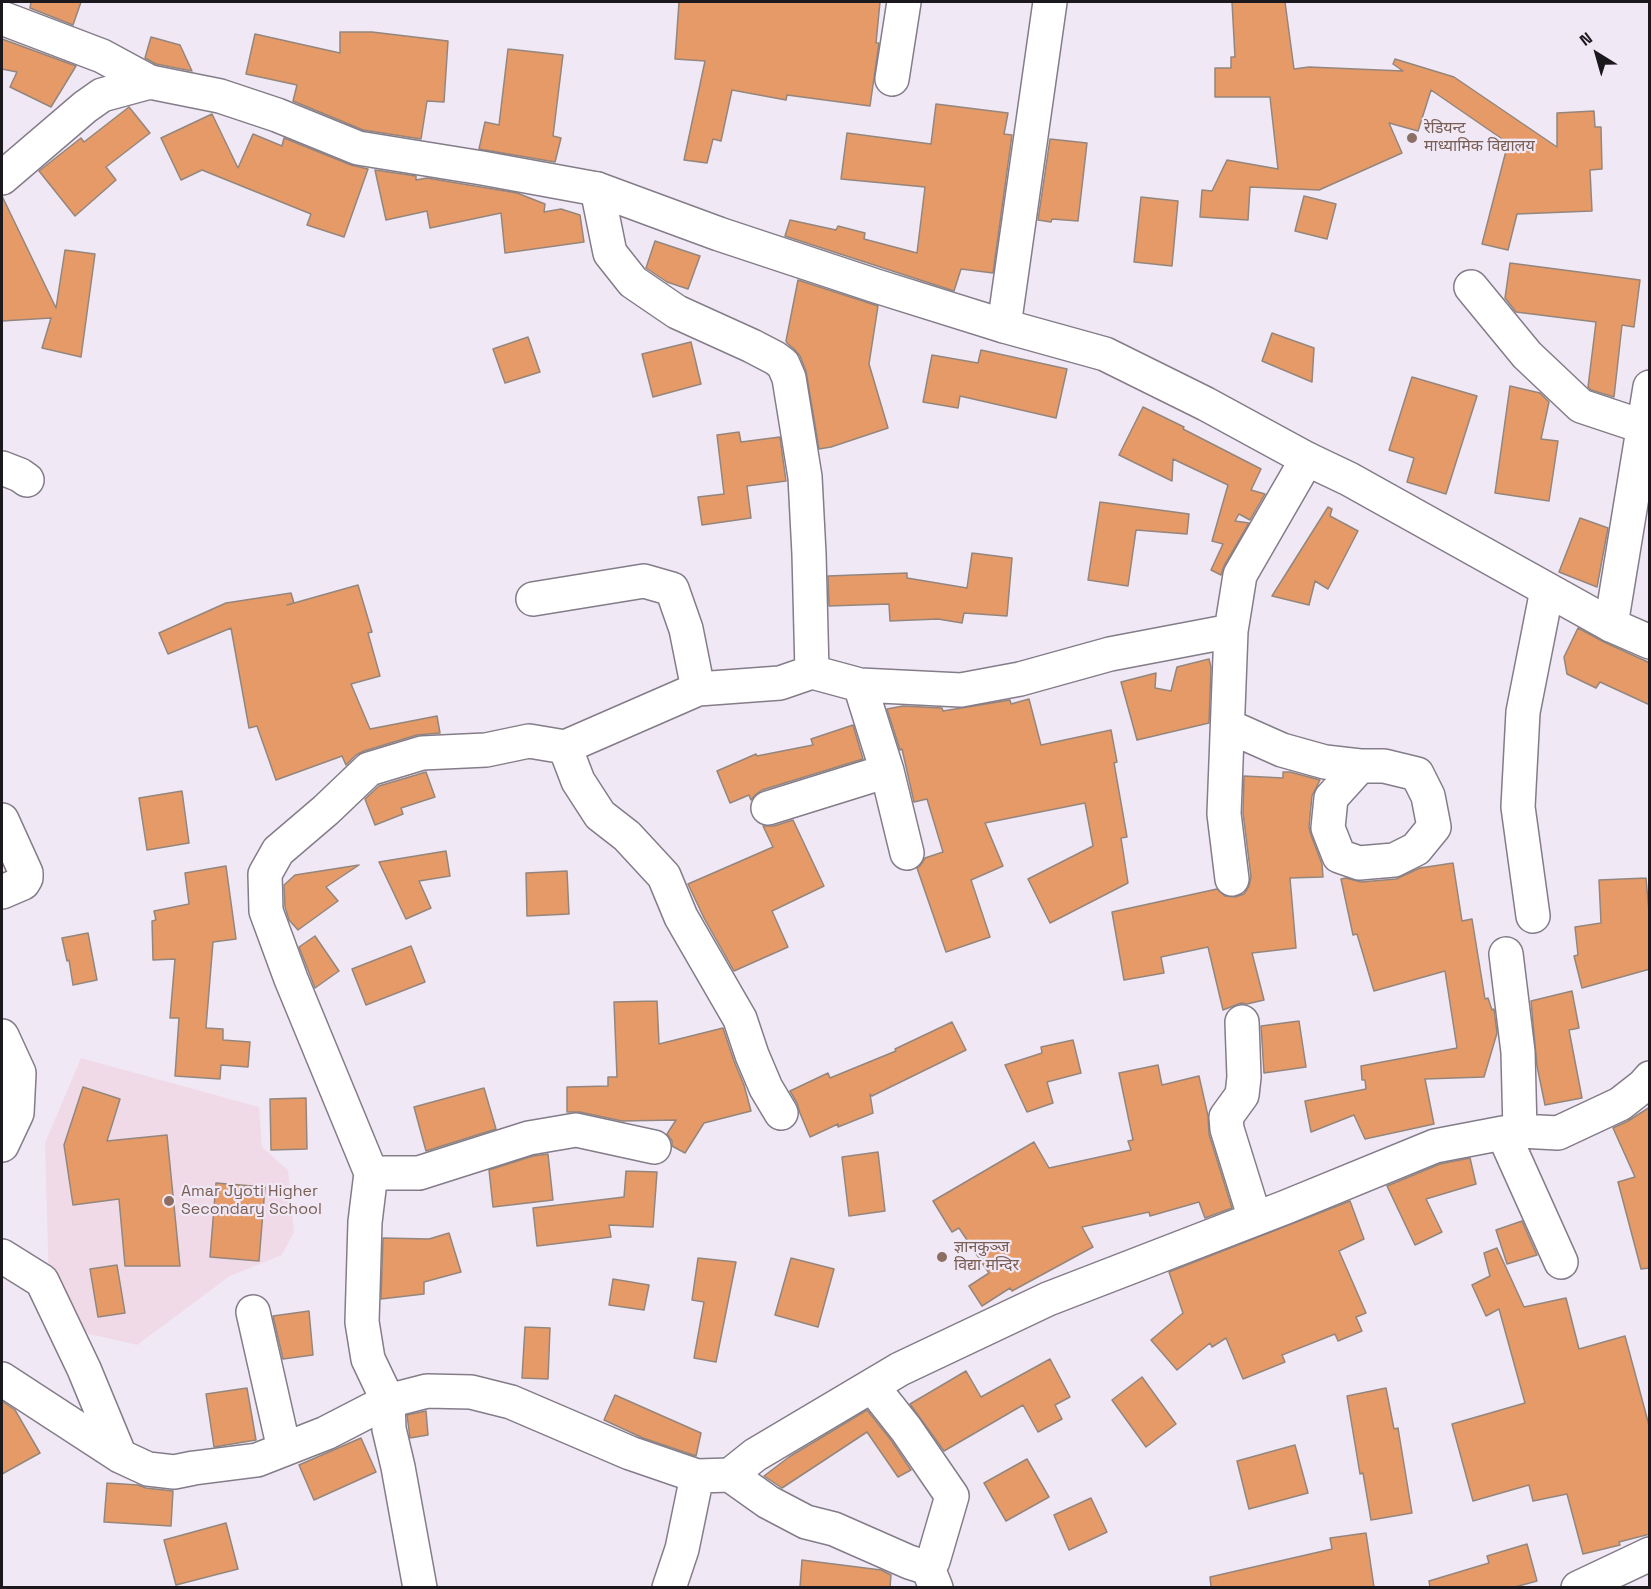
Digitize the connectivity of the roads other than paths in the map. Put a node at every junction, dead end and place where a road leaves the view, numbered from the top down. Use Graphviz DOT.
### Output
graph roads {
  1 [pos="904,2"];
  2 [pos="1050,2"];
  3 [pos="2,18"];
  4 [pos="892,79"];
  5 [pos="150,82"];
  6 [pos="2,178"];
  7 [pos="597,189"];
  8 [pos="1471,287"];
  9 [pos="1004,326"];
  10 [pos="1650,387"];
  11 [pos="1644,427"];
  12 [pos="1307,459"];
  13 [pos="1546,590"];
  14 [pos="533,599"];
  15 [pos="1611,625"];
  16 [pos="1231,631"];
  17 [pos="1650,642"];
  18 [pos="812,672"];
  19 [pos="860,685"];
  20 [pos="698,689"];
  21 [pos="1228,726"];
  22 [pos="565,747"];
  23 [pos="1360,766"];
  24 [pos="887,771"];
  25 [pos="768,808"];
  26 [pos="2,820"];
  27 [pos="907,853"];
  28 [pos="1232,879"];
  29 [pos="2,892"];
  30 [pos="1533,916"];
  31 [pos="1506,954"];
  32 [pos="1242,1022"];
  33 [pos="2,1036"];
  34 [pos="1650,1077"];
  35 [pos="781,1113"];
  36 [pos="1512,1132"];
  37 [pos="2,1145"];
  38 [pos="654,1147"];
  39 [pos="371,1173"];
  40 [pos="1255,1219"];
  41 [pos="2,1256"];
  42 [pos="1561,1262"];
  43 [pos="253,1312"];
  44 [pos="2,1379"];
  45 [pos="872,1386"];
  46 [pos="388,1401"];
  47 [pos="284,1449"];
  48 [pos="120,1456"];
  49 [pos="730,1475"];
  50 [pos="697,1476"];
  51 [pos="1650,1554"];
  52 [pos="932,1578"];
  53 [pos="420,1587"];
  54 [pos="669,1587"];
  55 [pos="1578,1587"];
  1 -- 4 [label="street"];
  2 -- 9 [label="street"];
  3 -- 5 [label="street"];
  5 -- 6 [label="street"];
  5 -- 7 [label="street"];
  7 -- 9 [label="street"];
  7 -- 18 [label="street"];
  8 -- 11 [label="street"];
  9 -- 12 [label="street"];
  10 -- 11 [label="street"];
  11 -- 15 [label="street"];
  12 -- 13 [label="street"];
  12 -- 16 [label="street"];
  13 -- 15 [label="street"];
  13 -- 30 [label="street"];
  14 -- 20 [label="street"];
  15 -- 17 [label="street"];
  16 -- 19 [label="street"];
  16 -- 21 [label="street"];
  18 -- 19 [label="street"];
  18 -- 20 [label="street"];
  19 -- 24 [label="street"];
  20 -- 22 [label="street"];
  21 -- 23 [label="street"];
  21 -- 28 [label="street"];
  22 -- 35 [label="street"];
  22 -- 39 [label="street"];
  24 -- 25 [label="street"];
  24 -- 27 [label="street"];
  26 -- 29 [label="street"];
  31 -- 36 [label="street"];
  32 -- 40 [label="street"];
  33 -- 37 [label="street"];
  34 -- 36 [label="street"];
  36 -- 40 [label="street"];
  36 -- 42 [label="street"];
  38 -- 39 [label="street"];
  39 -- 46 [label="street"];
  40 -- 45 [label="street"];
  41 -- 48 [label="street"];
  43 -- 47 [label="street"];
  44 -- 48 [label="street"];
  45 -- 49 [label="street"];
  45 -- 52 [label="street"];
  46 -- 47 [label="street"];
  46 -- 50 [label="street"];
  46 -- 53 [label="street"];
  47 -- 48 [label="street"];
  49 -- 50 [label="street"];
  49 -- 52 [label="street"];
  50 -- 54 [label="street"];
  51 -- 55 [label="street"];
}
